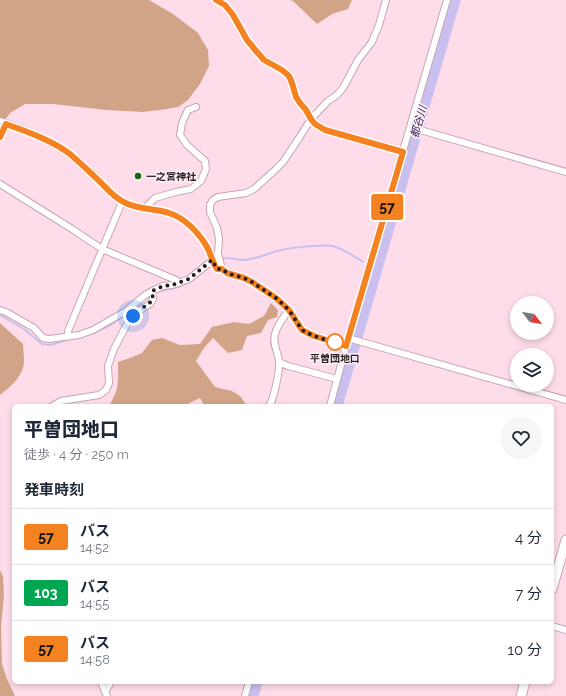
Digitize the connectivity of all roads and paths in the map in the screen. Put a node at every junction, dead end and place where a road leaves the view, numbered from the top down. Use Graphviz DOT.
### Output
graph roads {
  1 [pos="216,0"];
  2 [pos="386,0"];
  3 [pos="447,0"];
  4 [pos="196,107"];
  5 [pos="311,119"];
  6 [pos="0,121"];
  7 [pos="6,124"];
  8 [pos="414,128"];
  9 [pos="0,137"];
  10 [pos="403,152"];
  11 [pos="566,172"];
  12 [pos="0,184"];
  13 [pos="122,202"];
  14 [pos="145,208"];
  15 [pos="102,250"];
  16 [pos="212,260"];
  17 [pos="222,269"];
  18 [pos="179,283"];
  19 [pos="153,293"];
  20 [pos="0,310"];
  21 [pos="289,310"];
  22 [pos="68,336"];
  23 [pos="350,338"];
  24 [pos="346,346"];
  25 [pos="279,362"];
  26 [pos="337,379"];
  27 [pos="566,400"];
  28 [pos="56,404"];
  29 [pos="271,404"];
  30 [pos="331,404"];
  31 [pos="566,540"];
  32 [pos="554,582"];
  33 [pos="554,627"];
  34 [pos="566,630"];
  35 [pos="102,684"];
  36 [pos="110,684"];
  37 [pos="248,684"];
  38 [pos="524,684"];
  39 [pos="106,694"];
  40 [pos="245,696"];
  41 [pos="521,696"];
  1 -- 5 [label="street"];
  2 -- 5 [label="street"];
  3 -- 8 [label="street"];
  4 -- 14 [label="street"];
  5 -- 10 [label="street"];
  5 -- 17 [label="street"];
  6 -- 7 [label="street"];
  7 -- 9 [label="street"];
  7 -- 13 [label="street"];
  8 -- 10 [label="street"];
  8 -- 11 [label="street"];
  10 -- 23 [label="street"];
  12 -- 15 [label="street"];
  13 -- 14 [label="street"];
  13 -- 15 [label="street"];
  14 -- 16 [label="street"];
  15 -- 18 [label="street"];
  15 -- 22 [label="street"];
  16 -- 17 [label="street"];
  16 -- 18 [label="street"];
  17 -- 21 [label="street"];
  18 -- 19 [label="street"];
  19 -- 22 [label="street"];
  19 -- 28 [label="street"];
  20 -- 22 [label="street"];
  21 -- 24 [label="street"];
  21 -- 25 [label="street"];
  23 -- 24 [label="street"];
  23 -- 27 [label="street"];
  24 -- 26 [label="street"];
  25 -- 26 [label="street"];
  25 -- 29 [label="street"];
  26 -- 30 [label="street"];
  31 -- 32 [label="street"];
  33 -- 34 [label="street"];
  35 -- 39 [label="street"];
  36 -- 39 [label="street"];
  37 -- 40 [label="street"];
  38 -- 41 [label="street"];
}
